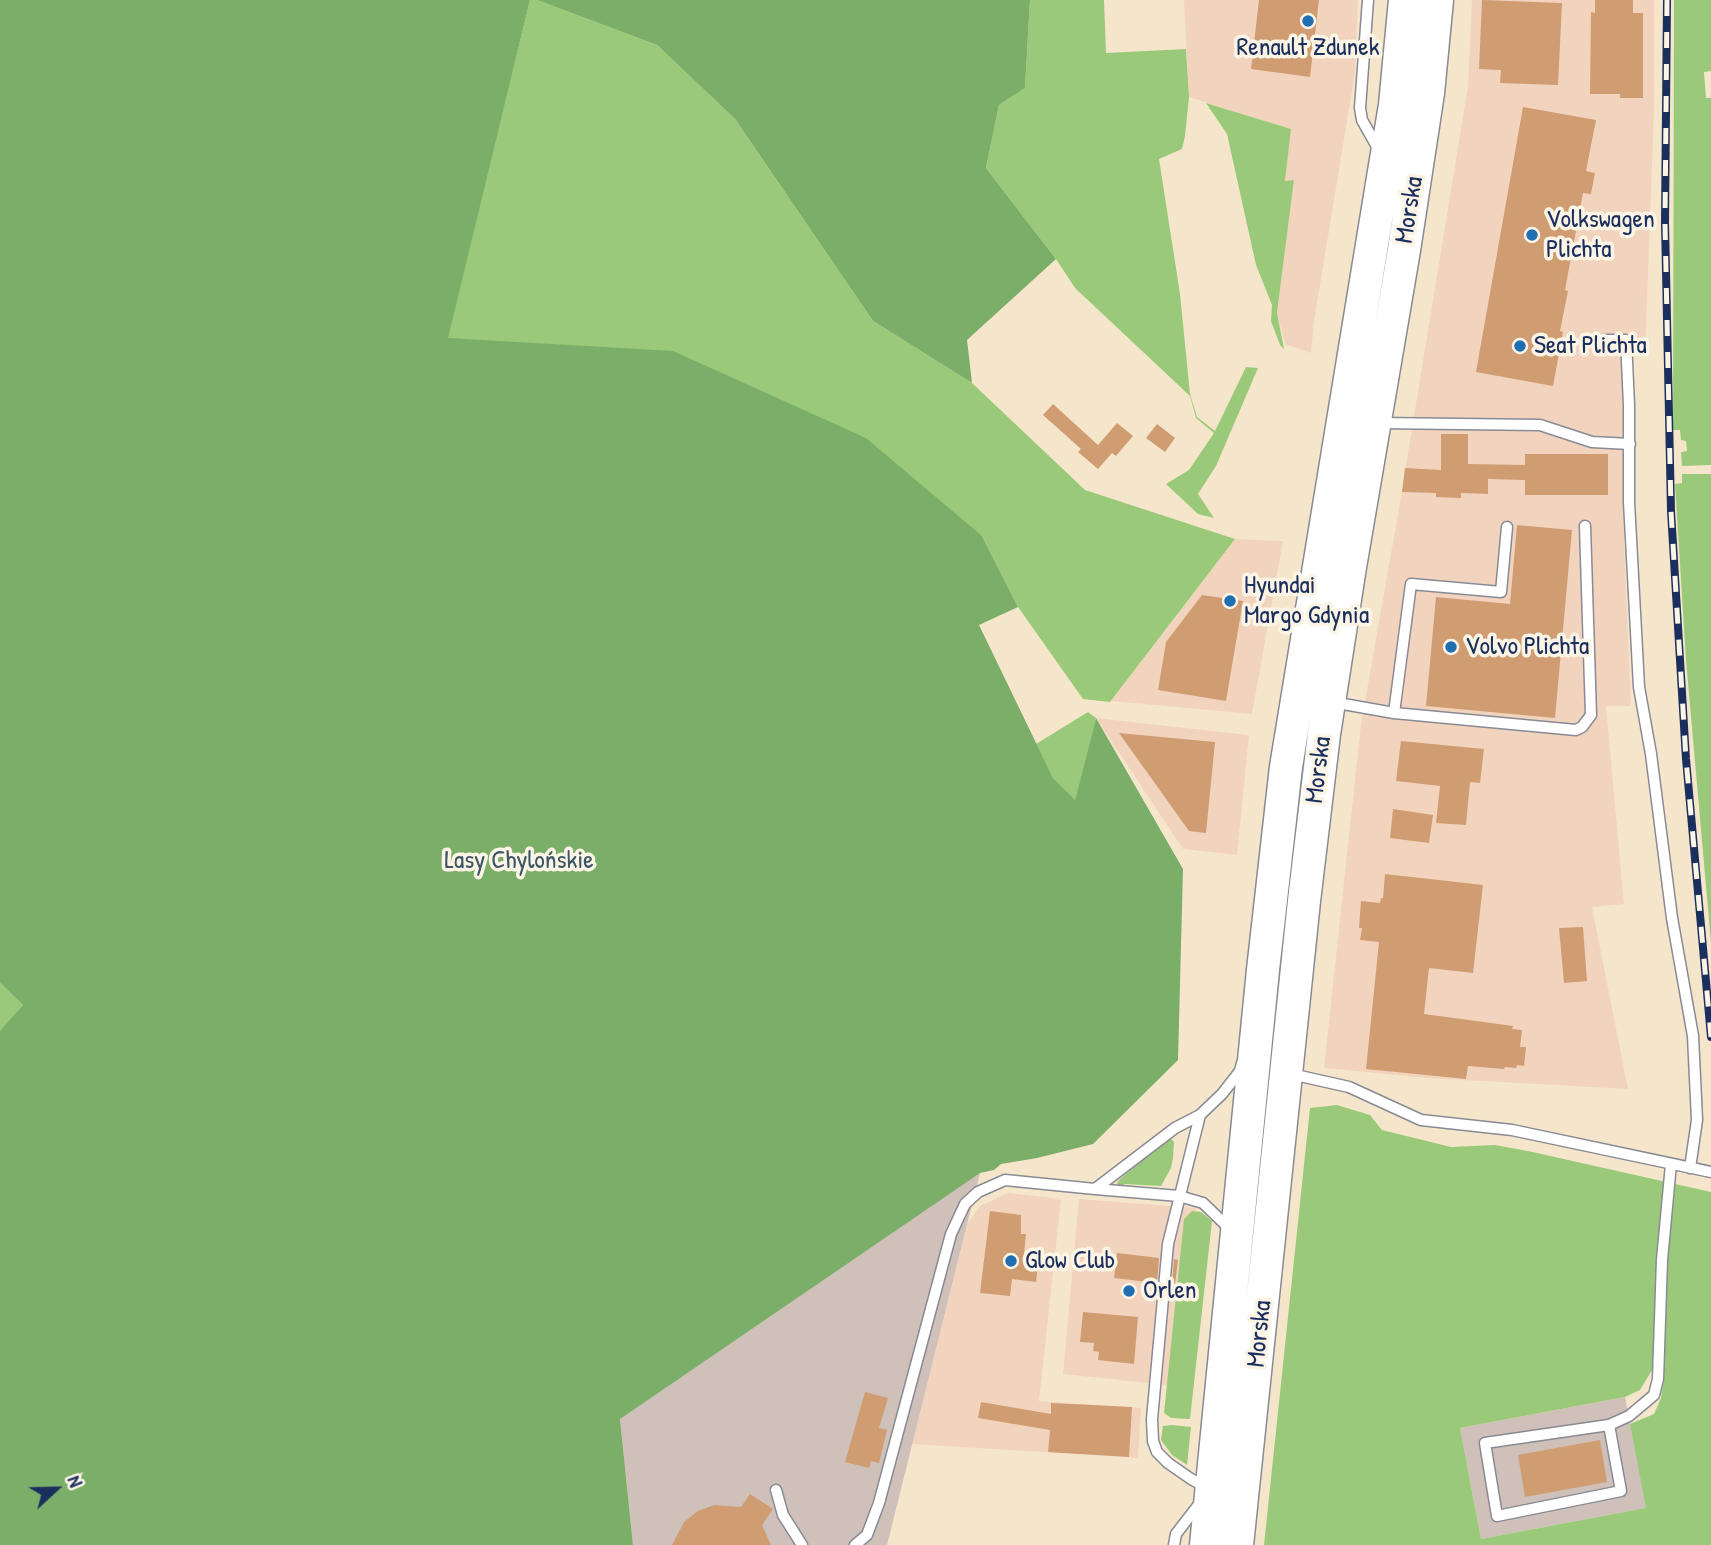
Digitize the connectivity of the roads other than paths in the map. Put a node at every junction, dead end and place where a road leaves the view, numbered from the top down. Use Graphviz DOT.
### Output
graph roads {
  1 [pos="1368,0"];
  2 [pos="1405,0"];
  3 [pos="1437,0"];
  4 [pos="1385,160"];
  5 [pos="1603,340"];
  6 [pos="1374,424"];
  7 [pos="1630,444"];
  8 [pos="1344,506"];
  9 [pos="1585,526"];
  10 [pos="1507,527"];
  11 [pos="1328,702"];
  12 [pos="1394,713"];
  13 [pos="1263,970"];
  14 [pos="1270,1011"];
  15 [pos="1282,1063"];
  16 [pos="1240,1100"];
  17 [pos="1200,1115"];
  18 [pos="1268,1133"];
  19 [pos="1671,1164"];
  20 [pos="1690,1168"];
  21 [pos="1711,1172"];
  22 [pos="1095,1189"];
  23 [pos="1179,1196"];
  24 [pos="1273,1206"];
  25 [pos="1236,1236"];
  26 [pos="1609,1424"];
  27 [pos="776,1490"];
  28 [pos="1227,1492"];
  29 [pos="802,1545"];
  30 [pos="855,1545"];
  31 [pos="1174,1545"];
  32 [pos="1206,1545"];
  33 [pos="1237,1545"];
  1 -- 4 [label="lane"];
  2 -- 4 [label="main road, Morska"];
  3 -- 6 [label="main road, Morska"];
  4 -- 8 [label="main road, Morska"];
  5 -- 7 [label="lane"];
  6 -- 7 [label="lane"];
  6 -- 8 [label="main road, Morska"];
  7 -- 20 [label="lane"];
  8 -- 11 [label="main road, Morska"];
  8 -- 13 [label="main road, Morska"];
  9 -- 12 [label="lane"];
  10 -- 12 [label="lane"];
  11 -- 12 [label="lane"];
  11 -- 15 [label="main road, Morska"];
  13 -- 14 [label="lane"];
  13 -- 16 [label="main road, Morska"];
  15 -- 19 [label="lane"];
  15 -- 24 [label="main road, Morska"];
  16 -- 17 [label="lane"];
  16 -- 25 [label="main road, Morska"];
  17 -- 22 [label="lane"];
  17 -- 23 [label="lane"];
  18 -- 24 [label="lane"];
  19 -- 20 [label="lane"];
  19 -- 26 [label="lane"];
  20 -- 21 [label="lane"];
  22 -- 23 [label="lane"];
  22 -- 30 [label="lane"];
  23 -- 25 [label="lane"];
  23 -- 28 [label="lane"];
  24 -- 28 [label="main road, Morska"];
  25 -- 28 [label="main road, Morska"];
  26 -- 26 [label="lane"];
  27 -- 29 [label="lane"];
  28 -- 31 [label="lane"];
  28 -- 32 [label="main road, Morska"];
  28 -- 33 [label="main road, Morska"];
}
